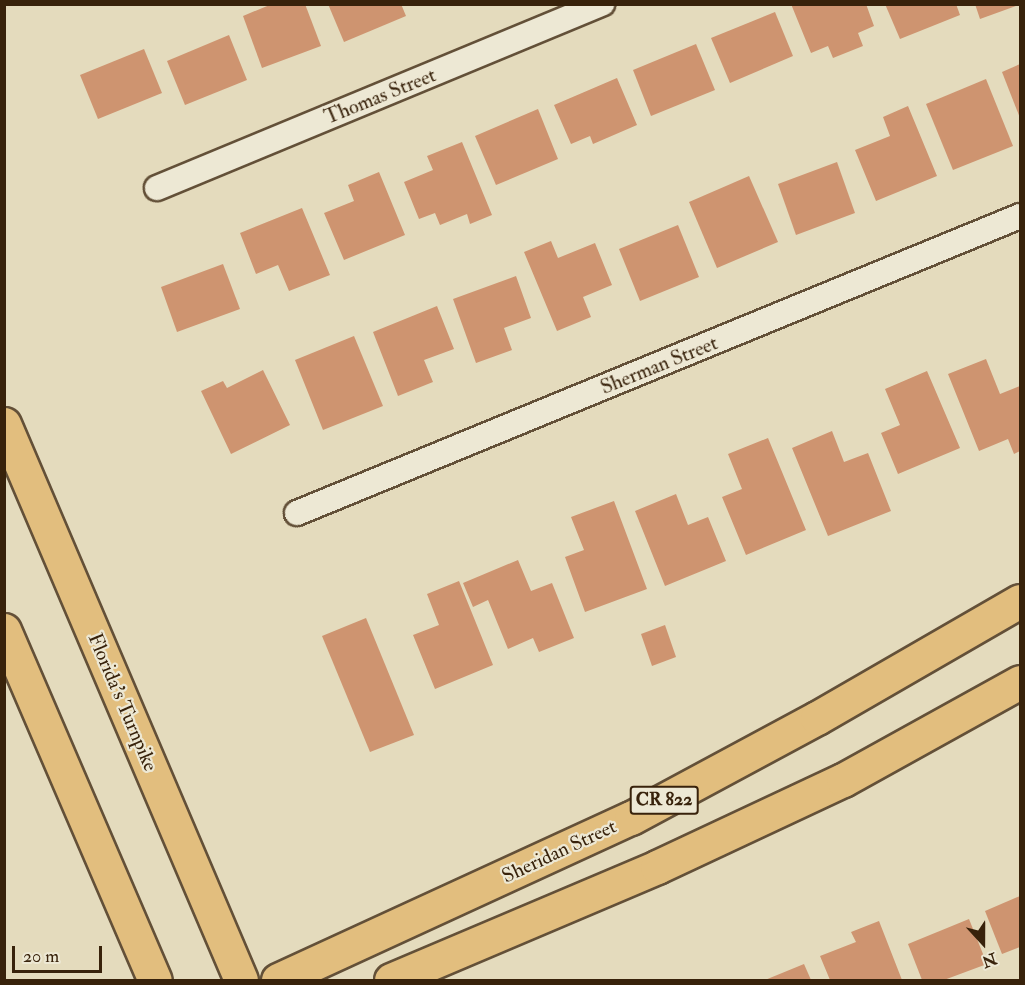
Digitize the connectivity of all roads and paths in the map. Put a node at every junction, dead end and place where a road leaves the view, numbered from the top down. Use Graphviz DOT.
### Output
graph roads {
  1 [pos="602,4"];
  2 [pos="157,188"];
  3 [pos="1020,216"];
  4 [pos="4,424"];
  5 [pos="297,513"];
  6 [pos="1020,602"];
  7 [pos="4,630"];
  8 [pos="1020,682"];
  9 [pos="155,981"];
  10 [pos="241,981"];
  11 [pos="278,981"];
  12 [pos="391,981"];
  1 -- 2 [label="street, Thomas Street"];
  3 -- 5 [label="street, Sherman Street"];
  4 -- 10 [label="main road, Florida's Turnpike"];
  6 -- 11 [label="main road, Sheridan Street / CR 822"];
  7 -- 9 [label="main road"];
  8 -- 12 [label="main road"];
}
